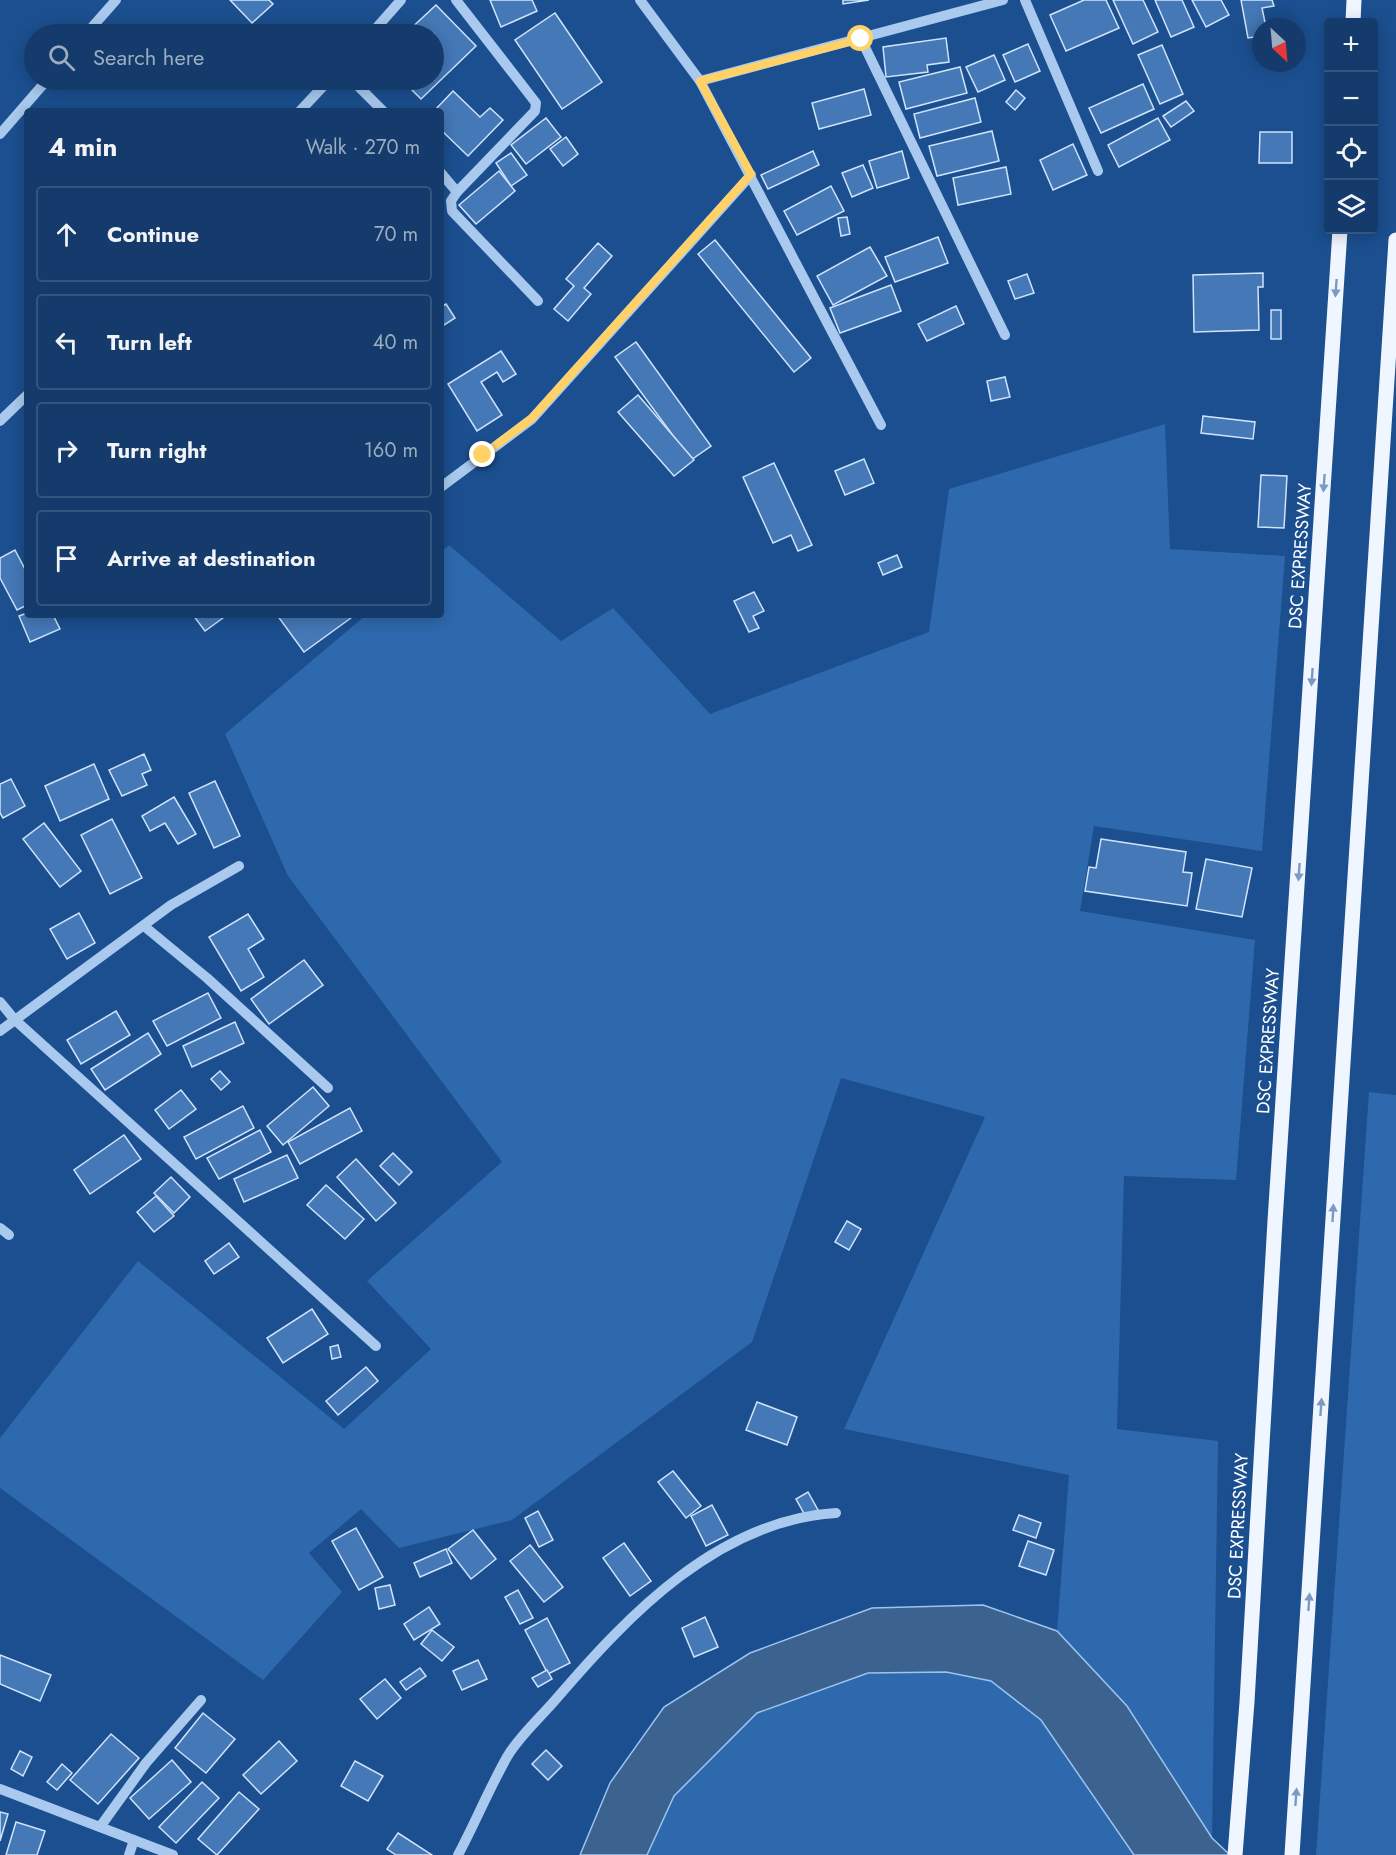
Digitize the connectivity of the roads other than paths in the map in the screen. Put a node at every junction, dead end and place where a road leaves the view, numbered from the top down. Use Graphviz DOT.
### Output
graph roads {
  1 [pos="116,0"];
  2 [pos="401,0"];
  3 [pos="456,0"];
  4 [pos="640,0"];
  5 [pos="1003,0"];
  6 [pos="1025,0"];
  7 [pos="1354,0"];
  8 [pos="1353,18"];
  9 [pos="95,24"];
  10 [pos="380,24"];
  11 [pos="861,39"];
  12 [pos="700,81"];
  13 [pos="38,90"];
  14 [pos="320,90"];
  15 [pos="362,90"];
  16 [pos="303,108"];
  17 [pos="380,108"];
  18 [pos="0,134"];
  19 [pos="1098,171"];
  20 [pos="751,174"];
  21 [pos="444,177"];
  22 [pos="457,192"];
  23 [pos="1340,234"];
  24 [pos="1396,240"];
  25 [pos="538,301"];
  26 [pos="1005,335"];
  27 [pos="24,398"];
  28 [pos="0,420"];
  29 [pos="881,425"];
  30 [pos="444,485"];
  31 [pos="239,866"];
  32 [pos="144,926"];
  33 [pos="0,1002"];
  34 [pos="14,1019"];
  35 [pos="0,1031"];
  36 [pos="328,1088"];
  37 [pos="0,1228"];
  38 [pos="9,1235"];
  39 [pos="376,1346"];
  40 [pos="836,1513"];
  41 [pos="201,1700"];
  42 [pos="0,1790"];
  43 [pos="100,1827"];
  44 [pos="134,1840"];
  45 [pos="129,1855"];
  46 [pos="173,1855"];
  47 [pos="458,1855"];
  48 [pos="1235,1855"];
  49 [pos="1292,1855"];
  1 -- 9 [label="street"];
  2 -- 10 [label="street"];
  3 -- 22 [label="street"];
  4 -- 12 [label="street"];
  5 -- 11 [label="street"];
  6 -- 19 [label="street"];
  7 -- 8 [label="main road"];
  11 -- 12 [label="street"];
  11 -- 26 [label="street"];
  12 -- 20 [label="street"];
  13 -- 18 [label="street"];
  14 -- 16 [label="street"];
  15 -- 17 [label="street"];
  20 -- 29 [label="street"];
  20 -- 30 [label="street"];
  21 -- 22 [label="street"];
  22 -- 25 [label="street"];
  23 -- 48 [label="main road, DSC EXPRESSWAY, one-way"];
  49 -- 24 [label="main road, one-way"];
  27 -- 28 [label="street"];
  31 -- 32 [label="street"];
  32 -- 34 [label="street"];
  32 -- 36 [label="street"];
  33 -- 34 [label="street"];
  34 -- 35 [label="street"];
  34 -- 39 [label="street"];
  37 -- 38 [label="street"];
  40 -- 47 [label="street"];
  41 -- 43 [label="street"];
  42 -- 43 [label="street"];
  43 -- 44 [label="street"];
  44 -- 45 [label="street"];
  44 -- 46 [label="street"];
}
